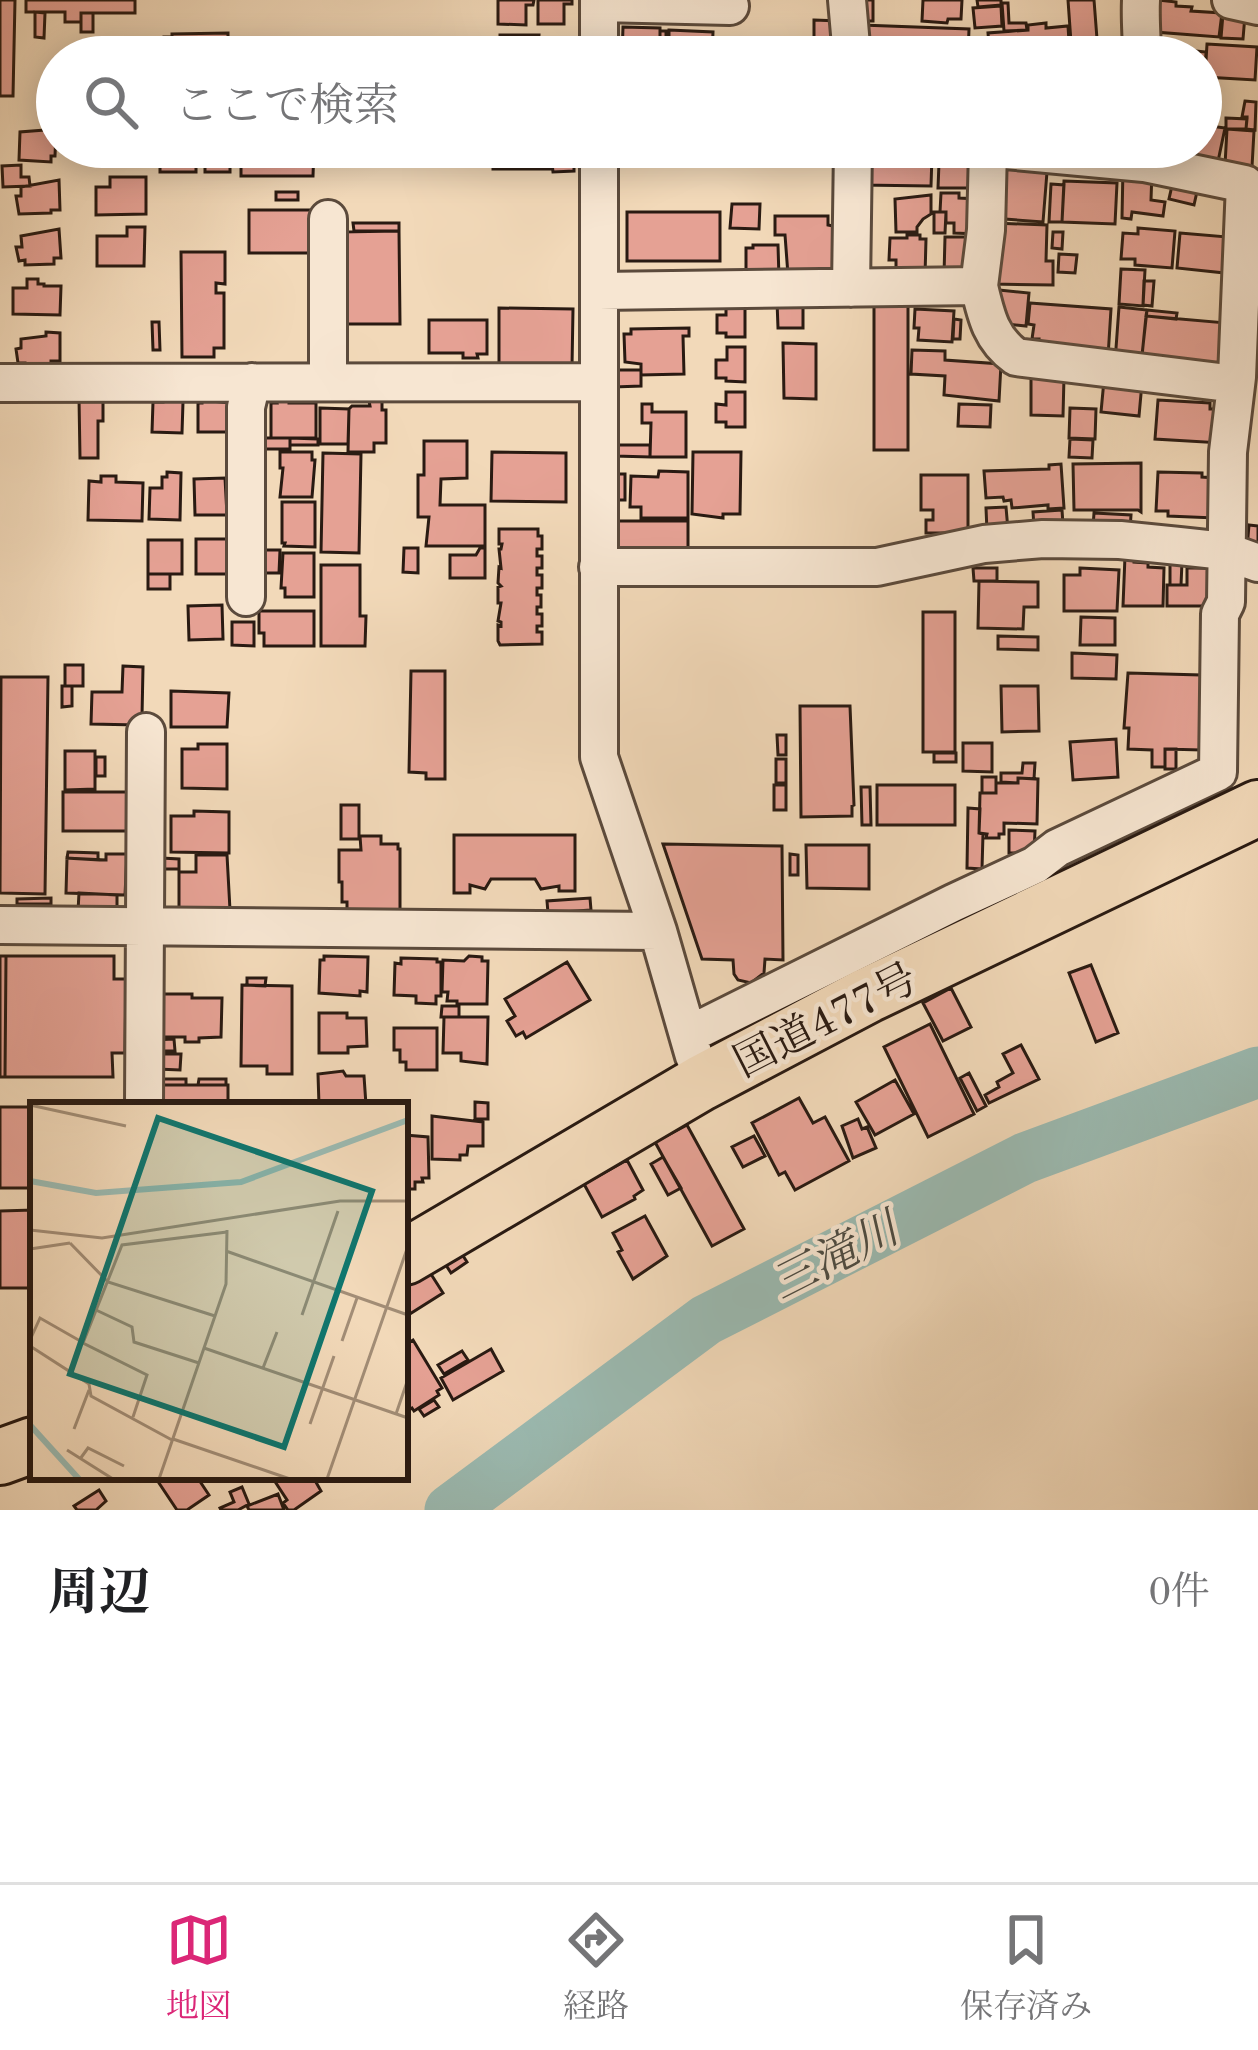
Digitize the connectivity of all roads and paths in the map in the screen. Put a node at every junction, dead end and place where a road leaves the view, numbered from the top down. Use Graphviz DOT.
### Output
graph roads {
  1 [pos="847,0"];
  2 [pos="1141,0"];
  3 [pos="1231,0"];
  4 [pos="599,1"];
  5 [pos="730,6"];
  6 [pos="1258,6"];
  7 [pos="599,36"];
  8 [pos="850,36"];
  9 [pos="1142,36"];
  10 [pos="599,168"];
  11 [pos="853,168"];
  12 [pos="981,168"];
  13 [pos="1187,168"];
  14 [pos="1254,188"];
  15 [pos="328,219"];
  16 [pos="979,286"];
  17 [pos="851,288"];
  18 [pos="599,291"];
  19 [pos="252,382"];
  20 [pos="328,382"];
  21 [pos="599,382"];
  22 [pos="0,383"];
  23 [pos="1236,384"];
  24 [pos="1242,557"];
  25 [pos="598,567"];
  26 [pos="246,597"];
  27 [pos="146,732"];
  28 [pos="1258,808"];
  29 [pos="0,925"];
  30 [pos="145,925"];
  31 [pos="658,931"];
  32 [pos="694,1059"];
  33 [pos="144,1102"];
  34 [pos="408,1254"];
  35 [pos="30,1446"];
  36 [pos="0,1457"];
  1 -- 8 [label="street"];
  2 -- 9 [label="street"];
  3 -- 6 [label="street"];
  4 -- 5 [label="street"];
  4 -- 7 [label="street"];
  10 -- 18 [label="street"];
  11 -- 17 [label="street"];
  12 -- 16 [label="street"];
  13 -- 14 [label="street"];
  14 -- 23 [label="street"];
  15 -- 20 [label="street"];
  16 -- 17 [label="street"];
  16 -- 23 [label="street"];
  17 -- 18 [label="street"];
  18 -- 21 [label="street"];
  19 -- 20 [label="street"];
  19 -- 22 [label="street"];
  19 -- 26 [label="street"];
  20 -- 21 [label="street"];
  21 -- 25 [label="street"];
  23 -- 24 [label="street"];
  24 -- 25 [label="street"];
  24 -- 32 [label="street"];
  25 -- 31 [label="street"];
  27 -- 30 [label="street"];
  28 -- 32 [label="highway, 国道477号"];
  29 -- 30 [label="street"];
  30 -- 31 [label="street"];
  30 -- 33 [label="street"];
  31 -- 32 [label="street"];
  32 -- 34 [label="highway, 国道477号"];
  35 -- 36 [label="highway"];
}
